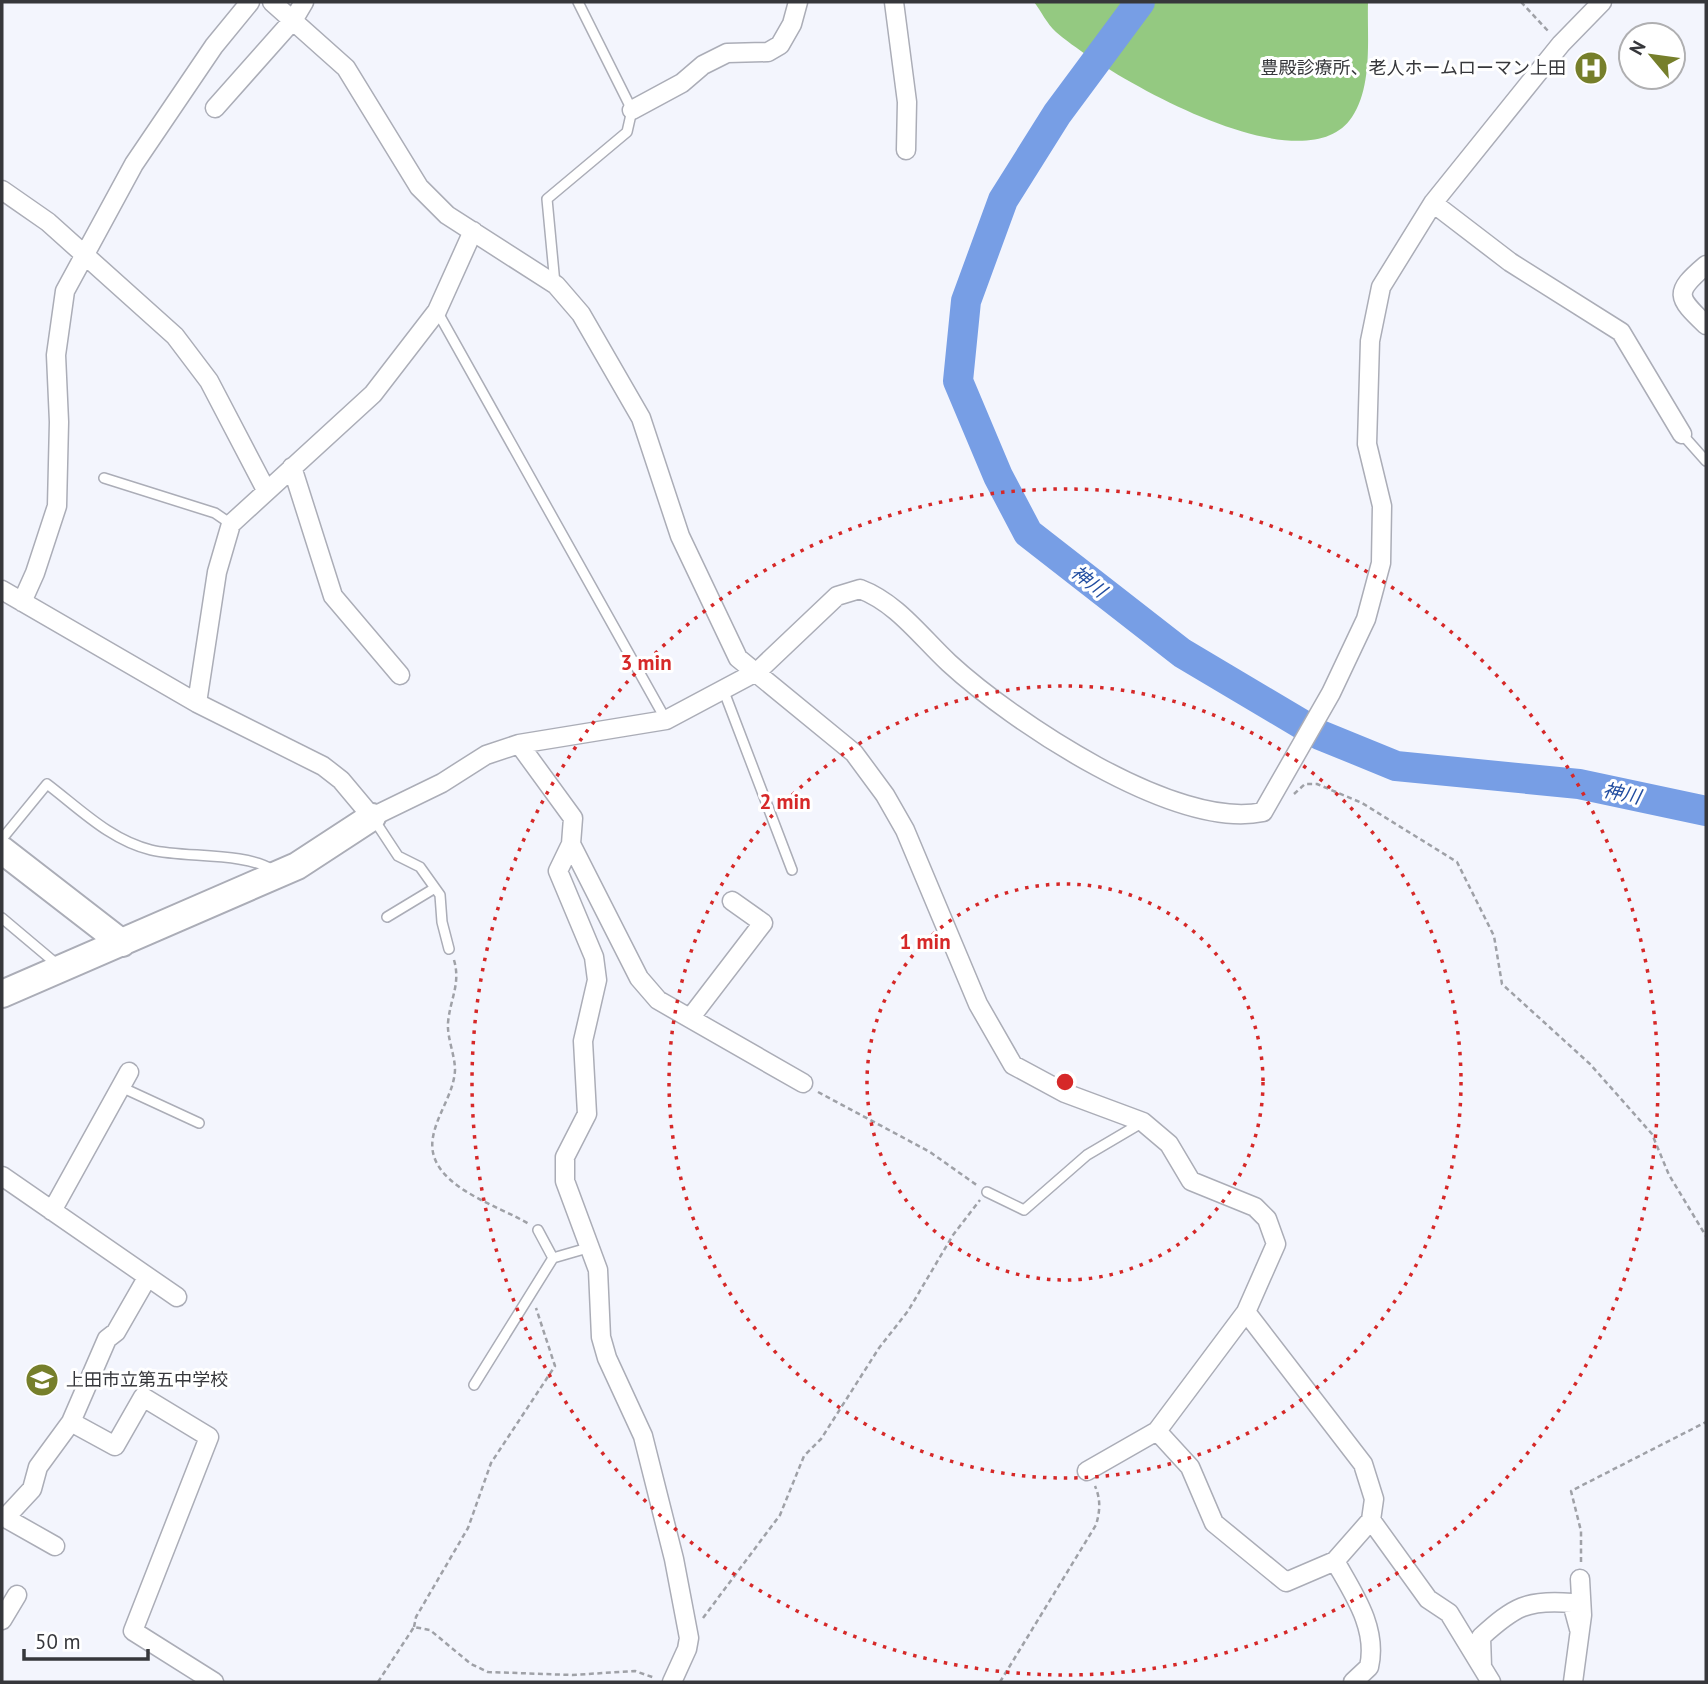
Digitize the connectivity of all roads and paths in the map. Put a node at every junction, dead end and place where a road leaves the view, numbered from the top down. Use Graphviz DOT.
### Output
graph roads {
  1 [pos="250,2"];
  2 [pos="272,2"];
  3 [pos="304,2"];
  4 [pos="578,2"];
  5 [pos="798,2"];
  6 [pos="894,2"];
  7 [pos="1521,2"];
  8 [pos="1602,2"];
  9 [pos="294,19"];
  10 [pos="1561,44"];
  11 [pos="215,108"];
  12 [pos="632,110"];
  13 [pos="906,150"];
  14 [pos="2,190"];
  15 [pos="1433,203"];
  16 [pos="473,231"];
  17 [pos="85,255"];
  18 [pos="1706,265"];
  19 [pos="556,285"];
  20 [pos="437,311"];
  21 [pos="1706,325"];
  22 [pos="1682,434"];
  23 [pos="1706,461"];
  24 [pos="292,467"];
  25 [pos="104,478"];
  26 [pos="266,490"];
  27 [pos="231,524"];
  28 [pos="2,590"];
  29 [pos="22,601"];
  30 [pos="758,671"];
  31 [pos="400,675"];
  32 [pos="723,689"];
  33 [pos="197,704"];
  34 [pos="666,719"];
  35 [pos="519,744"];
  36 [pos="1287,800"];
  37 [pos="372,817"];
  38 [pos="2,839"];
  39 [pos="571,844"];
  40 [pos="2,850"];
  41 [pos="792,870"];
  42 [pos="279,874"];
  43 [pos="435,888"];
  44 [pos="732,901"];
  45 [pos="387,917"];
  46 [pos="2,918"];
  47 [pos="122,943"];
  48 [pos="449,949"];
  49 [pos="62,968"];
  50 [pos="2,994"];
  51 [pos="691,1017"];
  52 [pos="125,1079"];
  53 [pos="803,1083"];
  54 [pos="199,1122"];
  55 [pos="1143,1122"];
  56 [pos="2,1176"];
  57 [pos="987,1192"];
  58 [pos="52,1211"];
  59 [pos="538,1230"];
  60 [pos="1706,1236"];
  61 [pos="591,1247"];
  62 [pos="552,1258"];
  63 [pos="147,1278"];
  64 [pos="531,1293"];
  65 [pos="177,1297"];
  66 [pos="1246,1312"];
  67 [pos="474,1385"];
  68 [pos="71,1422"];
  69 [pos="1706,1422"];
  70 [pos="1157,1431"];
  71 [pos="1087,1471"];
  72 [pos="4,1517"];
  73 [pos="1371,1520"];
  74 [pos="55,1546"];
  75 [pos="1335,1561"];
  76 [pos="1580,1579"];
  77 [pos="17,1595"];
  78 [pos="2,1620"];
  79 [pos="414,1627"];
  80 [pos="1578,1629"];
  81 [pos="689,1638"];
  82 [pos="1487,1676"];
  83 [pos="665,1680"];
  84 [pos="214,1682"];
  85 [pos="378,1682"];
  86 [pos="1000,1682"];
  87 [pos="1353,1682"];
  88 [pos="1573,1682"];
  1 -- 17 [label="street"];
  2 -- 9 [label="street"];
  3 -- 9 [label="street"];
  4 -- 12 [label="lane"];
  5 -- 12 [label="street"];
  6 -- 13 [label="street"];
  7 -- 10 [label="path"];
  8 -- 10 [label="street"];
  9 -- 11 [label="street"];
  9 -- 16 [label="street"];
  10 -- 15 [label="street"];
  12 -- 19 [label="lane"];
  14 -- 17 [label="street"];
  15 -- 22 [label="street"];
  15 -- 30 [label="street"];
  16 -- 19 [label="street"];
  16 -- 20 [label="street"];
  17 -- 26 [label="street"];
  17 -- 29 [label="street"];
  18 -- 21 [label="street"];
  19 -- 30 [label="street"];
  20 -- 24 [label="street"];
  20 -- 34 [label="lane"];
  22 -- 23 [label="lane"];
  24 -- 26 [label="street"];
  24 -- 31 [label="street"];
  25 -- 27 [label="lane"];
  26 -- 27 [label="street"];
  27 -- 33 [label="street"];
  28 -- 29 [label="street"];
  29 -- 33 [label="street"];
  30 -- 32 [label="street"];
  30 -- 55 [label="street"];
  32 -- 34 [label="street"];
  32 -- 41 [label="lane"];
  33 -- 37 [label="street"];
  34 -- 35 [label="street"];
  35 -- 37 [label="street"];
  35 -- 39 [label="street"];
  36 -- 60 [label="path"];
  37 -- 42 [label="street"];
  37 -- 43 [label="lane"];
  38 -- 42 [label="lane"];
  39 -- 51 [label="street"];
  39 -- 61 [label="street"];
  40 -- 47 [label="street"];
  42 -- 47 [label="street"];
  43 -- 45 [label="lane"];
  43 -- 48 [label="lane"];
  44 -- 51 [label="street"];
  46 -- 49 [label="lane"];
  47 -- 49 [label="street"];
  48 -- 59 [label="path"];
  49 -- 50 [label="street"];
  51 -- 53 [label="street"];
  52 -- 54 [label="lane"];
  52 -- 58 [label="street"];
  53 -- 57 [label="path"];
  55 -- 57 [label="lane"];
  55 -- 66 [label="street"];
  56 -- 58 [label="street"];
  57 -- 81 [label="path"];
  58 -- 63 [label="street"];
  59 -- 62 [label="lane"];
  61 -- 62 [label="lane"];
  61 -- 81 [label="street"];
  62 -- 64 [label="lane"];
  63 -- 65 [label="street"];
  63 -- 68 [label="street"];
  64 -- 67 [label="lane"];
  64 -- 79 [label="path"];
  66 -- 70 [label="street"];
  66 -- 73 [label="street"];
  68 -- 72 [label="street"];
  68 -- 84 [label="street"];
  69 -- 76 [label="path"];
  70 -- 71 [label="street"];
  70 -- 75 [label="street"];
  71 -- 86 [label="path"];
  72 -- 74 [label="street"];
  73 -- 75 [label="street"];
  73 -- 82 [label="street"];
  75 -- 87 [label="street"];
  76 -- 80 [label="street"];
  77 -- 78 [label="street"];
  79 -- 83 [label="path"];
  79 -- 85 [label="path"];
  80 -- 82 [label="street"];
  80 -- 88 [label="street"];
  81 -- 83 [label="street"];
}
